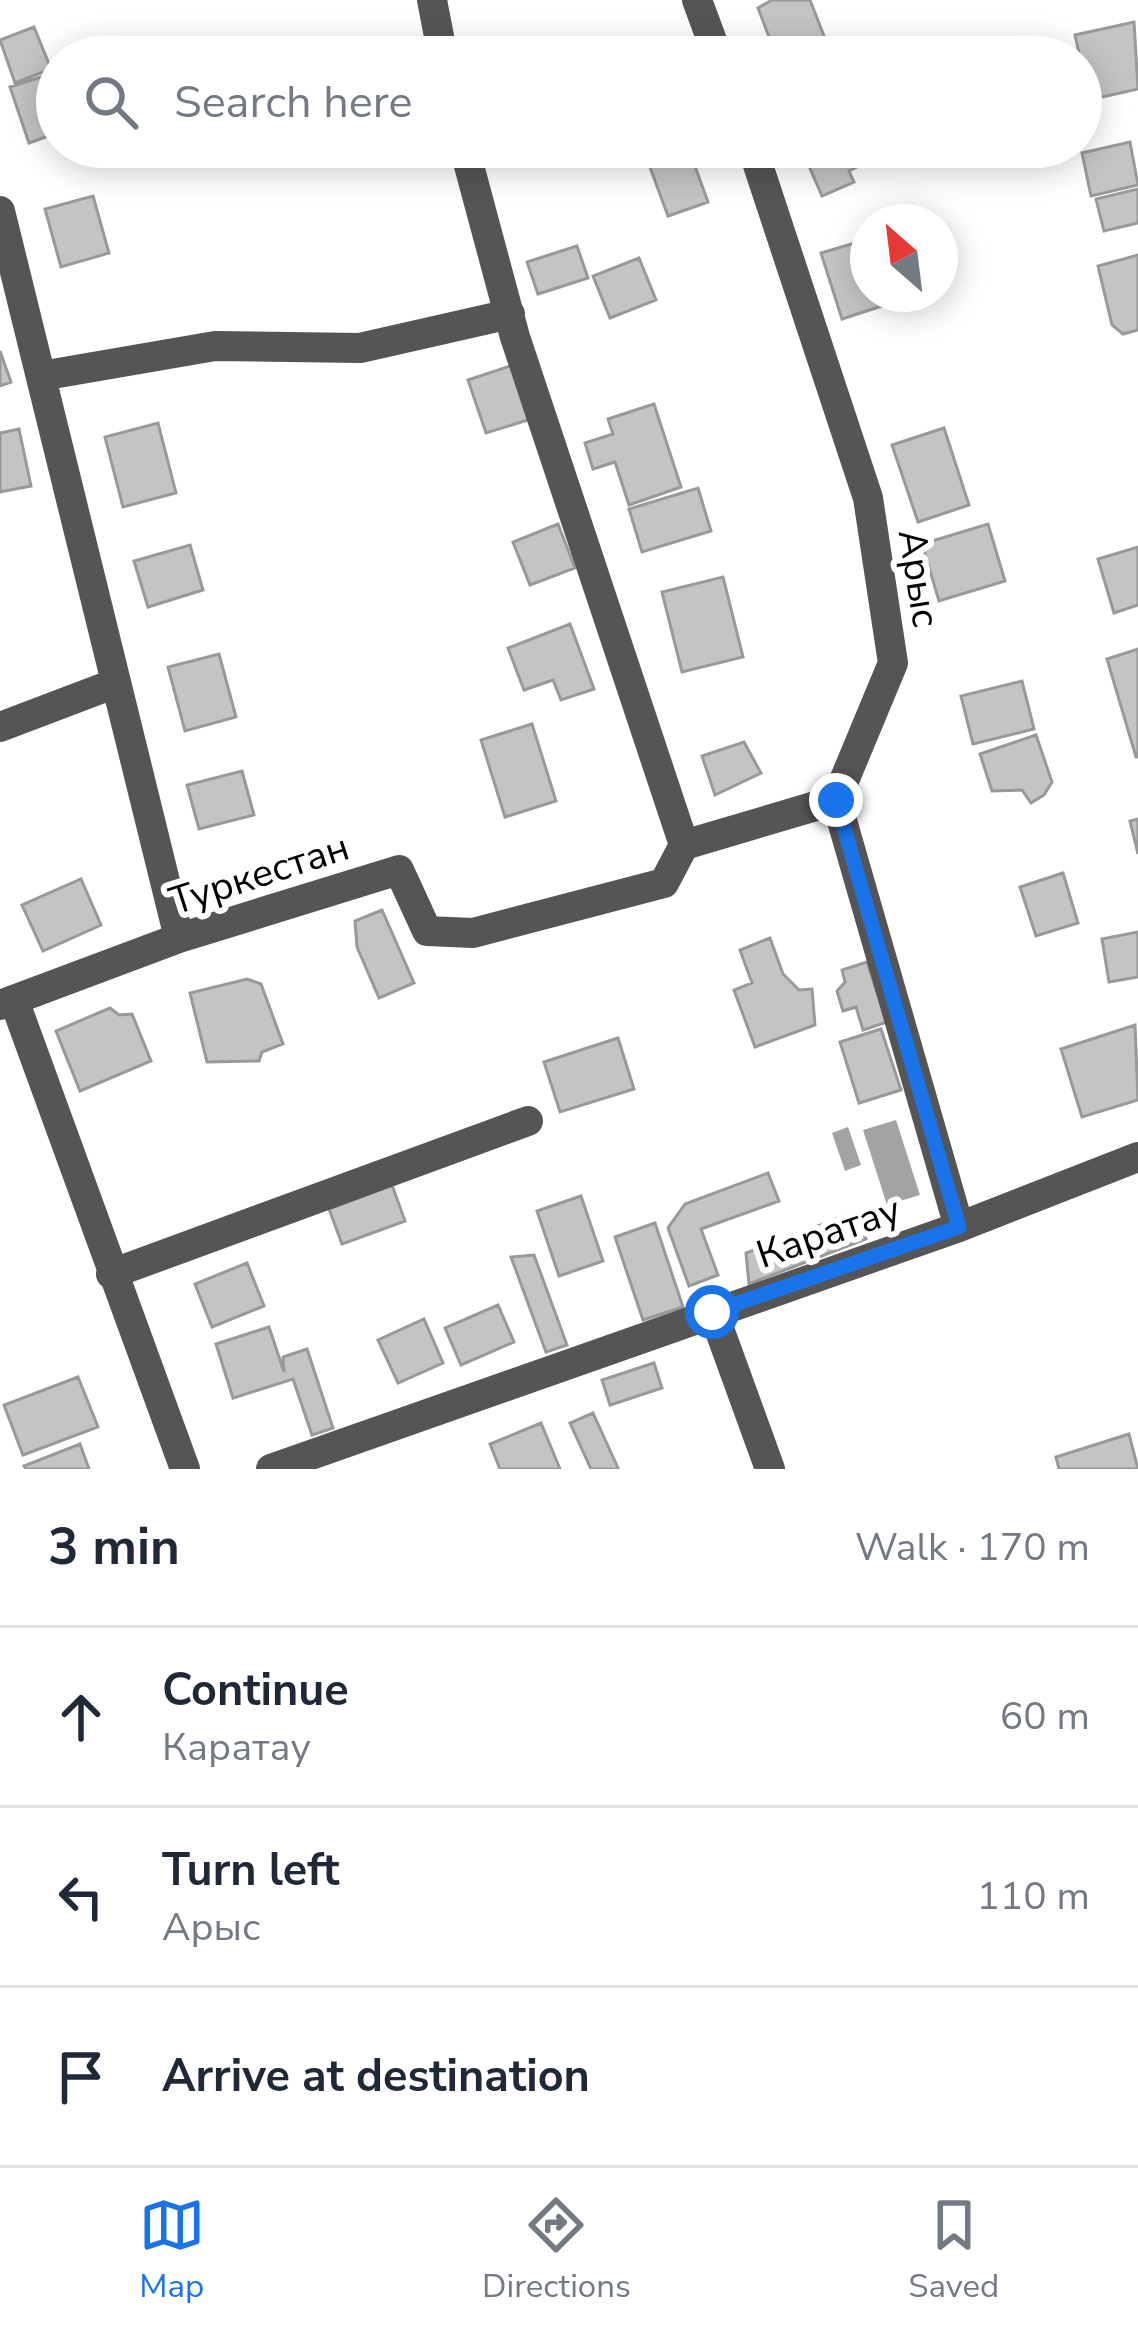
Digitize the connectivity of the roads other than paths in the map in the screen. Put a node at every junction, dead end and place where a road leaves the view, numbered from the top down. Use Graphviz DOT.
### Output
graph roads {
  1 [pos="432,0"];
  2 [pos="697,0"];
  3 [pos="439,36"];
  4 [pos="710,36"];
  5 [pos="470,168"];
  6 [pos="759,168"];
  7 [pos="0,211"];
  8 [pos="510,314"];
  9 [pos="40,376"];
  10 [pos="116,683"];
  11 [pos="0,727"];
  12 [pos="836,800"];
  13 [pos="684,845"];
  14 [pos="179,938"];
  15 [pos="7,1003"];
  16 [pos="528,1121"];
  17 [pos="1138,1157"];
  18 [pos="959,1227"];
  19 [pos="111,1274"];
  20 [pos="712,1312"];
  21 [pos="185,1469"];
  22 [pos="271,1469"];
  23 [pos="770,1469"];
  1 -- 3 [label="street"];
  2 -- 4 [label="street"];
  5 -- 8 [label="street"];
  6 -- 12 [label="street, Арыс"];
  7 -- 9 [label="street"];
  8 -- 9 [label="street"];
  8 -- 13 [label="street"];
  9 -- 10 [label="street"];
  10 -- 11 [label="street"];
  10 -- 14 [label="street"];
  12 -- 13 [label="street"];
  12 -- 18 [label="street"];
  13 -- 14 [label="street, Туркестан"];
  14 -- 15 [label="street, Туркестан"];
  15 -- 19 [label="street"];
  16 -- 19 [label="street"];
  17 -- 18 [label="street, Каратау"];
  18 -- 20 [label="street, Каратау"];
  19 -- 21 [label="street"];
  20 -- 22 [label="street, Каратау"];
  20 -- 23 [label="street"];
}
